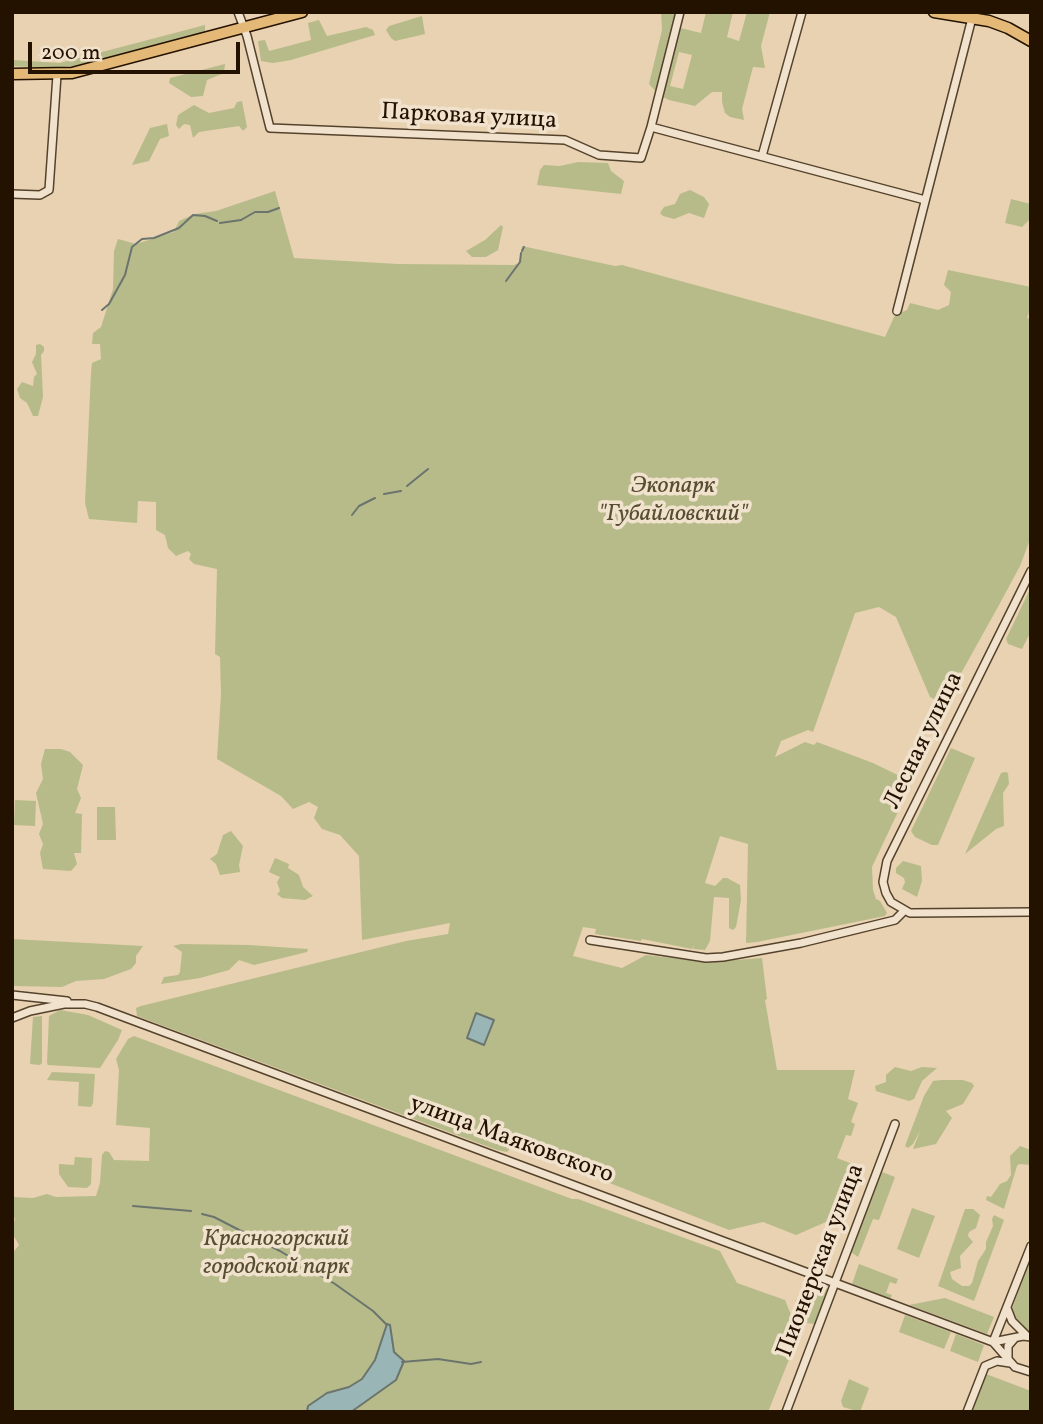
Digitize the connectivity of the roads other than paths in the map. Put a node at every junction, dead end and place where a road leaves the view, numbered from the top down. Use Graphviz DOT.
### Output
graph roads {
  1 [pos="238,12"];
  2 [pos="302,12"];
  3 [pos="680,12"];
  4 [pos="802,12"];
  5 [pos="934,12"];
  6 [pos="972,18"];
  7 [pos="244,28"];
  8 [pos="1031,41"];
  9 [pos="12,74"];
  10 [pos="57,75"];
  11 [pos="651,127"];
  12 [pos="762,156"];
  13 [pos="12,194"];
  14 [pos="925,200"];
  15 [pos="897,311"];
  16 [pos="1031,571"];
  17 [pos="904,911"];
  18 [pos="1031,912"];
  19 [pos="590,940"];
  20 [pos="17,995"];
  21 [pos="85,1004"];
  22 [pos="22,1013"];
  23 [pos="12,1018"];
  24 [pos="895,1124"];
  25 [pos="1031,1246"];
  26 [pos="835,1283"];
  27 [pos="1007,1307"];
  28 [pos="1029,1337"];
  29 [pos="1015,1338"];
  30 [pos="993,1342"];
  31 [pos="1009,1360"];
  32 [pos="1029,1370"];
  33 [pos="786,1412"];
  34 [pos="967,1412"];
  1 -- 7 [label="street"];
  2 -- 7 [label="main road"];
  3 -- 11 [label="street"];
  4 -- 12 [label="street"];
  5 -- 6 [label="main road"];
  6 -- 8 [label="main road"];
  6 -- 14 [label="street"];
  7 -- 10 [label="main road"];
  7 -- 11 [label="street, Парковая улица"];
  9 -- 10 [label="main road"];
  10 -- 13 [label="street"];
  11 -- 12 [label="street"];
  12 -- 14 [label="street"];
  14 -- 15 [label="street"];
  16 -- 17 [label="street, Лесная улица"];
  17 -- 18 [label="street"];
  17 -- 19 [label="street"];
  20 -- 21 [label="street"];
  20 -- 22 [label="street"];
  21 -- 22 [label="street, улица Маяковского"];
  21 -- 26 [label="street, улица Маяковского"];
  22 -- 23 [label="street, улица Маяковского"];
  24 -- 26 [label="street, Пионерская улица"];
  25 -- 27 [label="street"];
  26 -- 30 [label="street, улица Маяковского"];
  26 -- 33 [label="street, Пионерская улица"];
  27 -- 28 [label="street"];
  27 -- 30 [label="street"];
  28 -- 29 [label="street"];
  29 -- 30 [label="street"];
  29 -- 31 [label="street"];
  30 -- 31 [label="street, улица Маяковского"];
  31 -- 32 [label="street, улица Маяковского"];
  31 -- 34 [label="street"];
}
